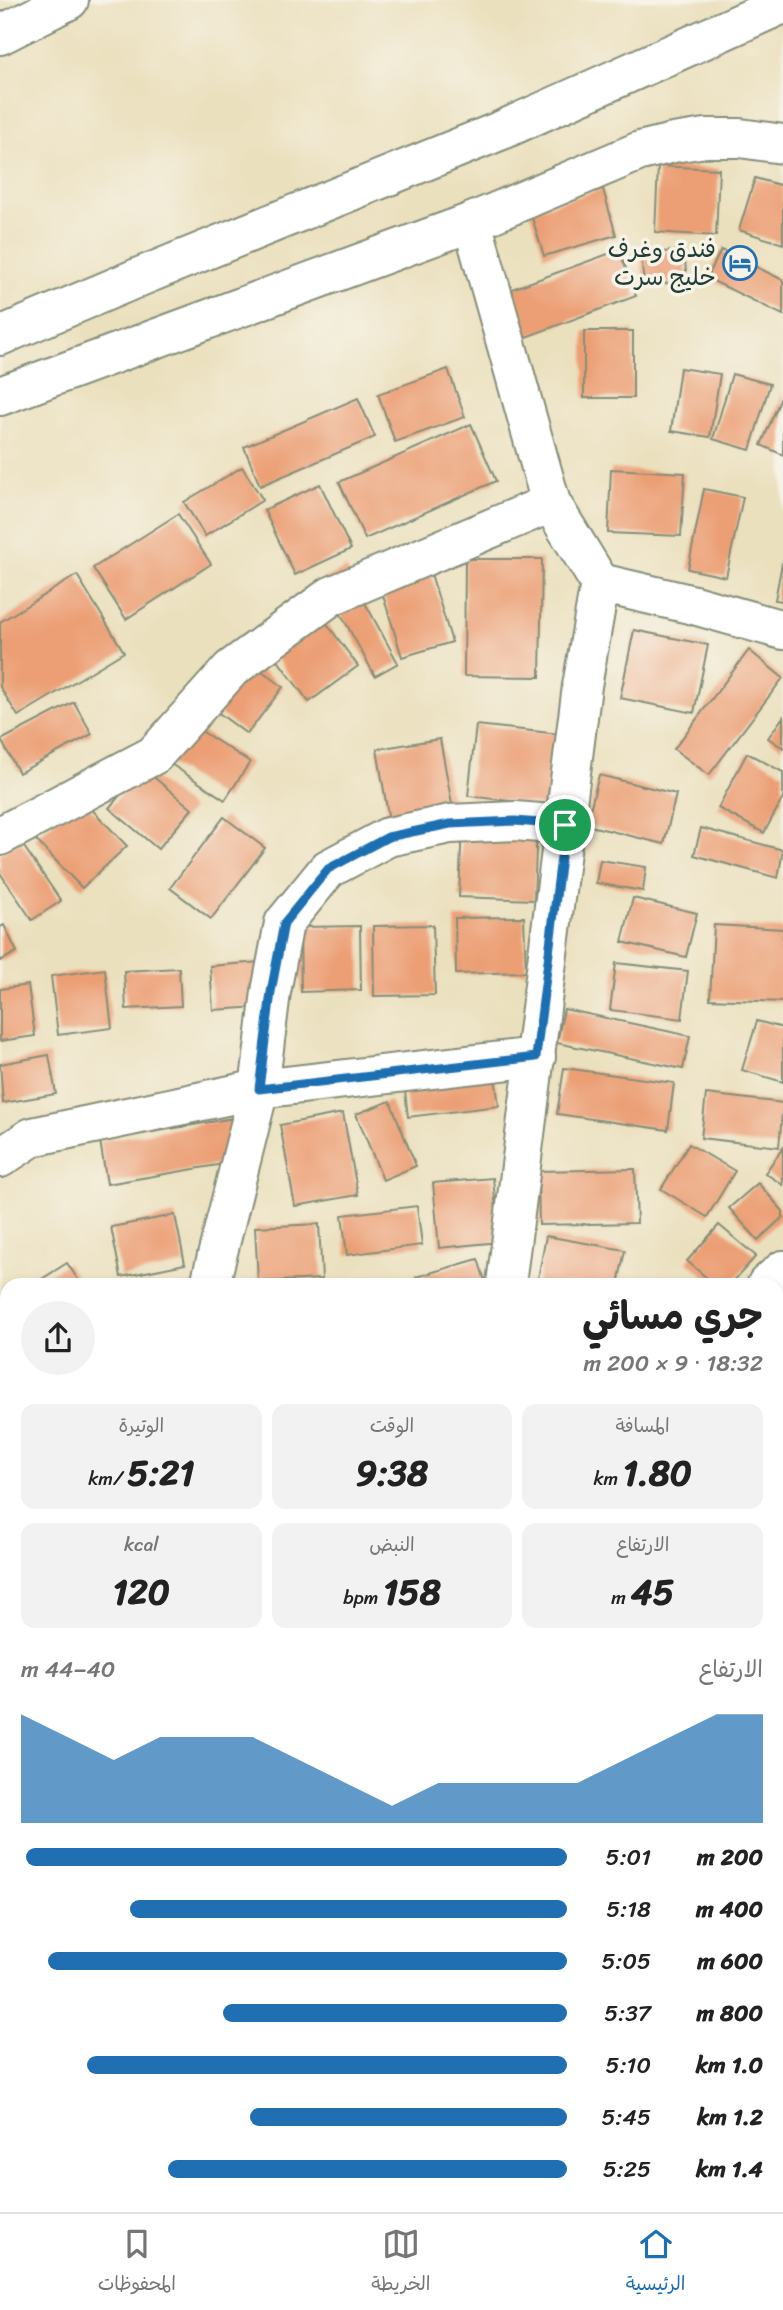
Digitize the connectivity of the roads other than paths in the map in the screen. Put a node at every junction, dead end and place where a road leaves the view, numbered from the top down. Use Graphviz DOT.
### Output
graph roads {
  1 [pos="69,0"];
  2 [pos="783,4"];
  3 [pos="0,35"];
  4 [pos="783,144"];
  5 [pos="472,222"];
  6 [pos="0,336"];
  7 [pos="0,396"];
  8 [pos="551,503"];
  9 [pos="600,583"];
  10 [pos="783,630"];
  11 [pos="565,825"];
  12 [pos="0,836"];
  13 [pos="536,1057"];
  14 [pos="259,1089"];
  15 [pos="0,1158"];
  16 [pos="212,1278"];
  17 [pos="507,1278"];
  1 -- 3 [label="street"];
  2 -- 6 [label="street"];
  4 -- 5 [label="street"];
  5 -- 7 [label="street"];
  5 -- 8 [label="street"];
  8 -- 9 [label="street"];
  8 -- 12 [label="street"];
  9 -- 10 [label="street"];
  9 -- 11 [label="street"];
  11 -- 13 [label="street"];
  11 -- 14 [label="street"];
  13 -- 14 [label="street"];
  13 -- 17 [label="street"];
  14 -- 15 [label="street"];
  14 -- 16 [label="street"];
}
